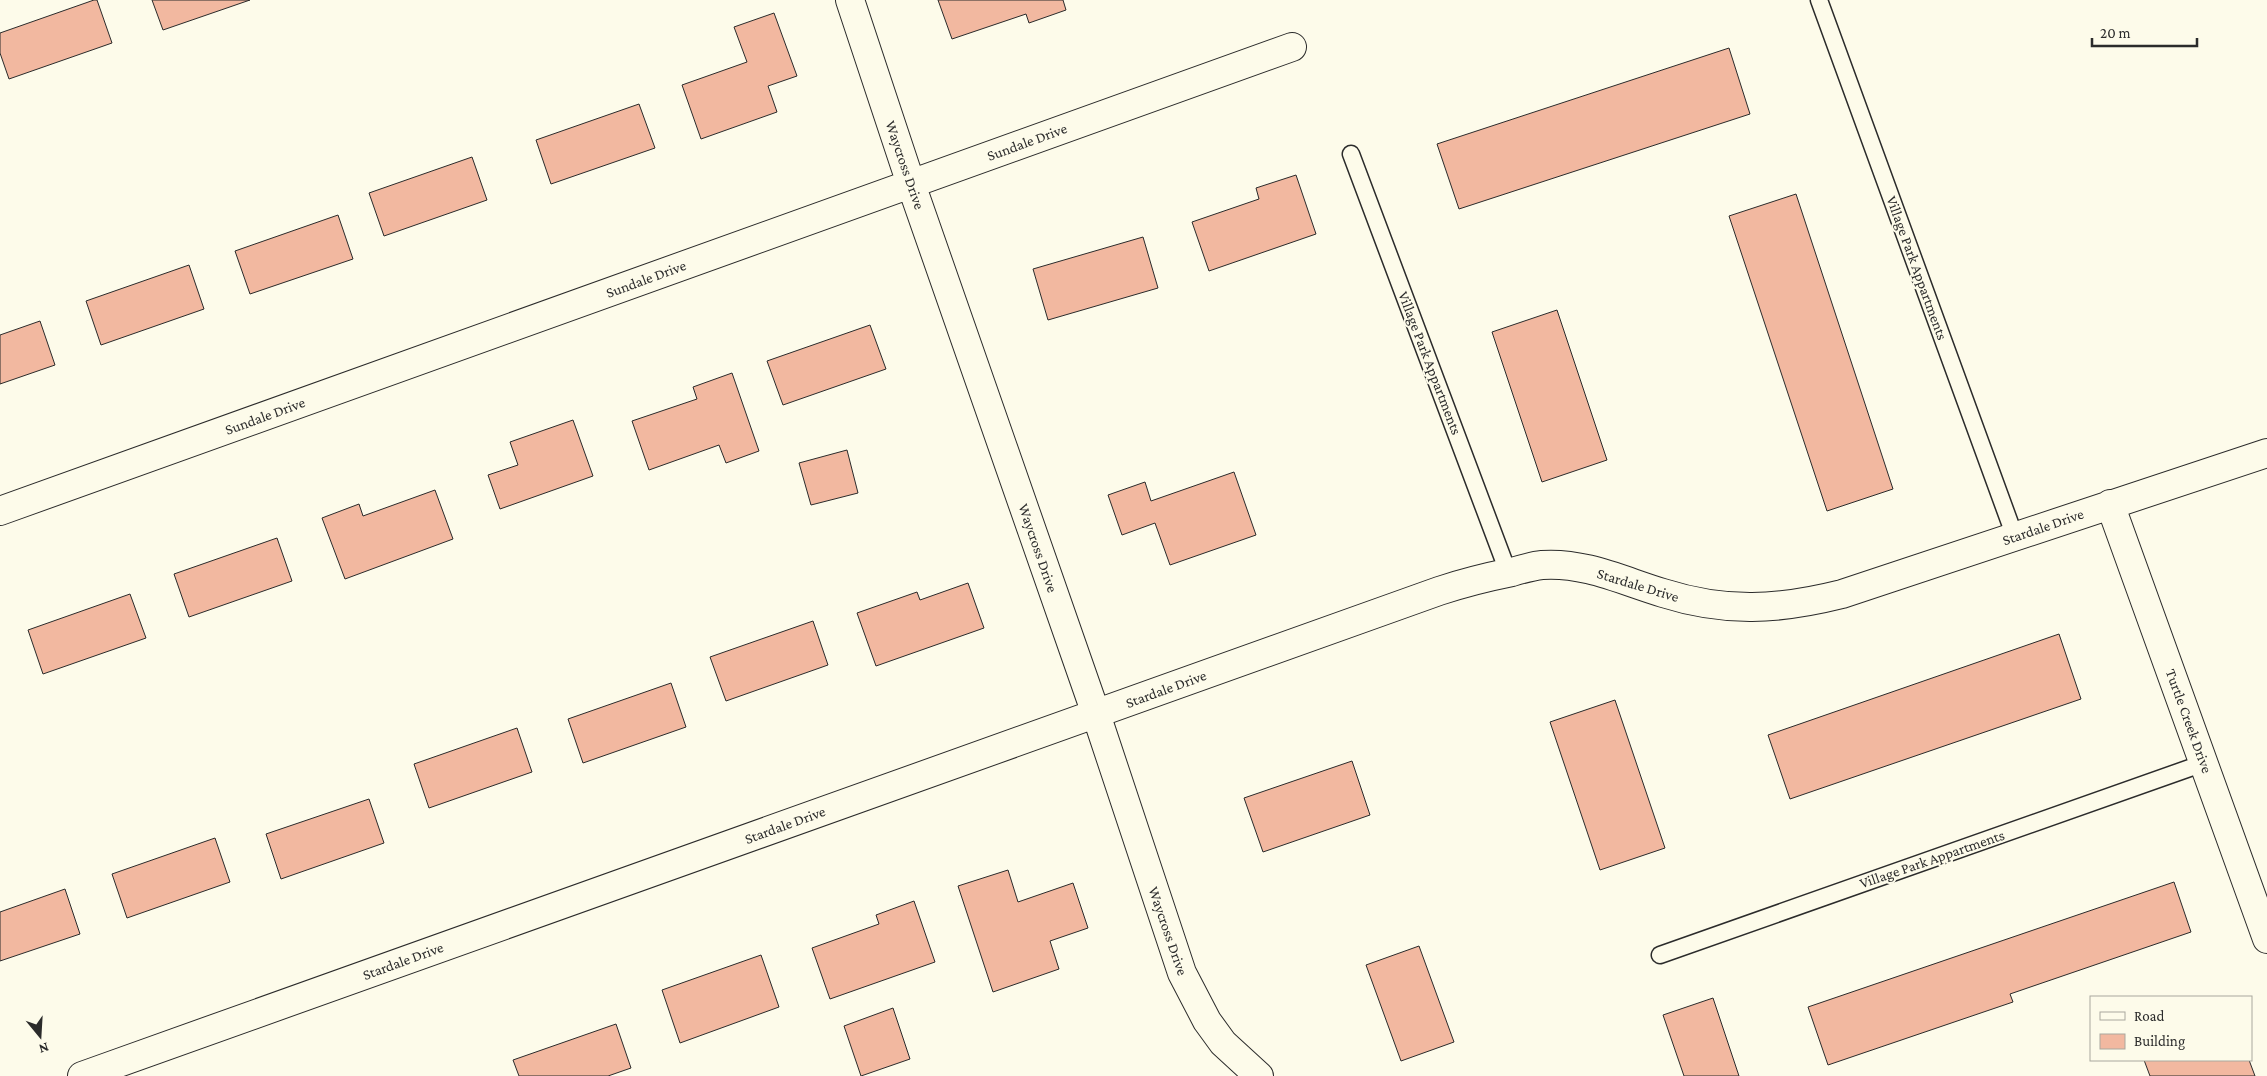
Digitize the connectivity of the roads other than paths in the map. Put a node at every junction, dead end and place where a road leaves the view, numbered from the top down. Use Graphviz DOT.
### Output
graph roads {
  1 [pos="850,0"];
  2 [pos="1819,0"];
  3 [pos="1292,47"];
  4 [pos="1351,154"];
  5 [pos="911,184"];
  6 [pos="2267,453"];
  7 [pos="2110,504"];
  8 [pos="0,511"];
  9 [pos="2015,537"];
  10 [pos="1508,572"];
  11 [pos="1096,714"];
  12 [pos="2204,763"];
  13 [pos="2267,939"];
  14 [pos="1660,955"];
  15 [pos="82,1076"];
  16 [pos="1259,1076"];
  1 -- 5 [label="street, Waycross Drive"];
  2 -- 9 [label="lane, Village Park Appartments"];
  3 -- 5 [label="street, Sundale Drive"];
  4 -- 10 [label="lane, Village Park Appartments"];
  5 -- 8 [label="street, Sundale Drive"];
  5 -- 11 [label="street, Waycross Drive"];
  6 -- 7 [label="street, Stardale Drive"];
  7 -- 9 [label="street, Stardale Drive"];
  7 -- 12 [label="street, Turtle Creek Drive"];
  9 -- 10 [label="street, Stardale Drive"];
  10 -- 11 [label="street, Stardale Drive"];
  11 -- 15 [label="street, Stardale Drive"];
  11 -- 16 [label="street, Waycross Drive"];
  12 -- 13 [label="street, Turtle Creek Drive"];
  12 -- 14 [label="lane, Village Park Appartments"];
}
